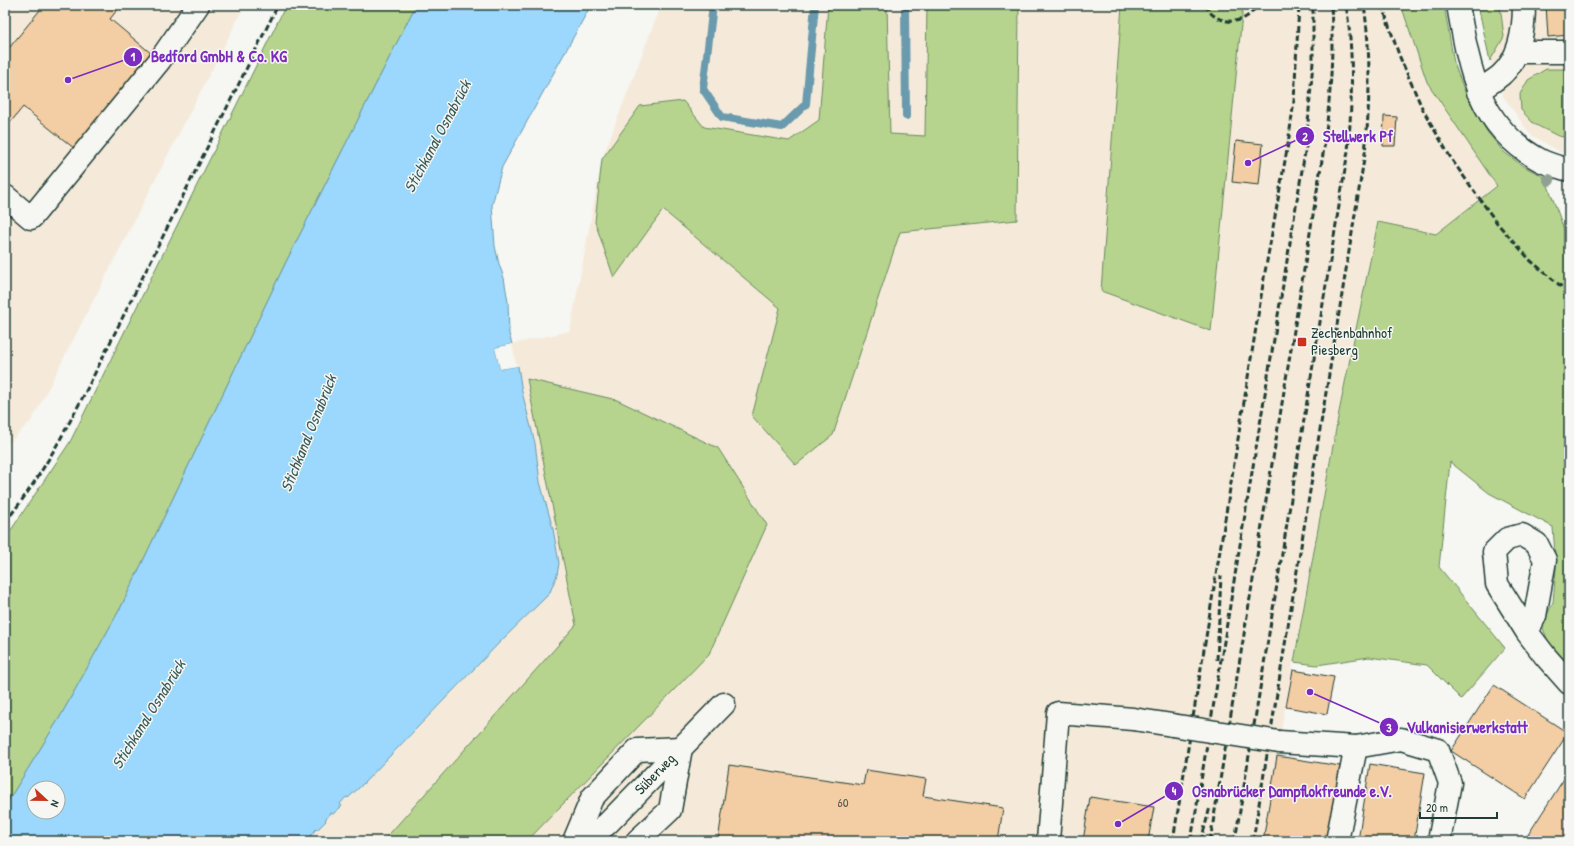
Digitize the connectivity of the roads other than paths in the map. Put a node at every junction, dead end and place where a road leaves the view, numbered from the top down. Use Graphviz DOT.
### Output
graph roads {
  1 [pos="198,5"];
  2 [pos="1458,5"];
  3 [pos="1524,5"];
  4 [pos="1517,52"];
  5 [pos="1569,52"];
  6 [pos="1478,92"];
  7 [pos="1569,170"];
  8 [pos="5,196"];
  9 [pos="1527,632"];
  10 [pos="1569,683"];
  11 [pos="724,704"];
  12 [pos="1356,747"];
  13 [pos="681,748"];
  14 [pos="574,841"];
  15 [pos="585,841"];
  16 [pos="637,841"];
  17 [pos="1048,841"];
  18 [pos="1337,841"];
  19 [pos="1439,841"];
  1 -- 8 [label="street"];
  2 -- 6 [label="street"];
  3 -- 4 [label="street"];
  4 -- 5 [label="street"];
  4 -- 6 [label="street"];
  6 -- 7 [label="street"];
  9 -- 10 [label="street"];
  11 -- 13 [label="street, Süberweg"];
  12 -- 17 [label="street, bridge"];
  12 -- 18 [label="street"];
  12 -- 19 [label="street"];
  13 -- 14 [label="street"];
  13 -- 15 [label="street, Süberweg"];
  13 -- 16 [label="street"];
}
